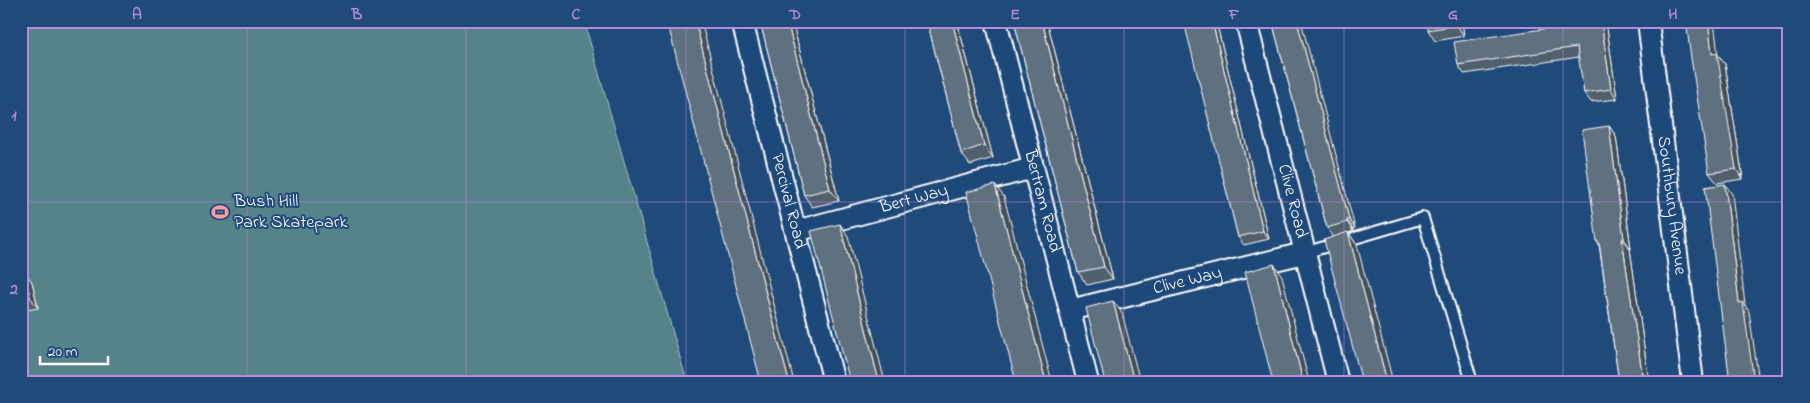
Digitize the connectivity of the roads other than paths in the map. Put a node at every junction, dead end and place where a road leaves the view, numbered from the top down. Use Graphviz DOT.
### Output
graph roads {
  1 [pos="742,21"];
  2 [pos="996,21"];
  3 [pos="1246,21"];
  4 [pos="1649,26"];
  5 [pos="1033,168"];
  6 [pos="796,231"];
  7 [pos="1304,253"];
  8 [pos="1070,310"];
  9 [pos="834,382"];
  10 [pos="1088,382"];
  11 [pos="1338,382"];
  12 [pos="1472,382"];
  13 [pos="1693,382"];
  1 -- 6 [label="street, Percival Road"];
  2 -- 5 [label="street, Bertram Road"];
  3 -- 7 [label="street, Clive Road"];
  4 -- 13 [label="street, Southbury Avenue"];
  5 -- 6 [label="street, Bert Way"];
  5 -- 8 [label="street, Bertram Road"];
  6 -- 9 [label="street, Percival Road"];
  7 -- 8 [label="street, Clive Way"];
  7 -- 11 [label="street, Clive Road"];
  7 -- 12 [label="lane"];
  8 -- 10 [label="street, Bertram Road"];
}
